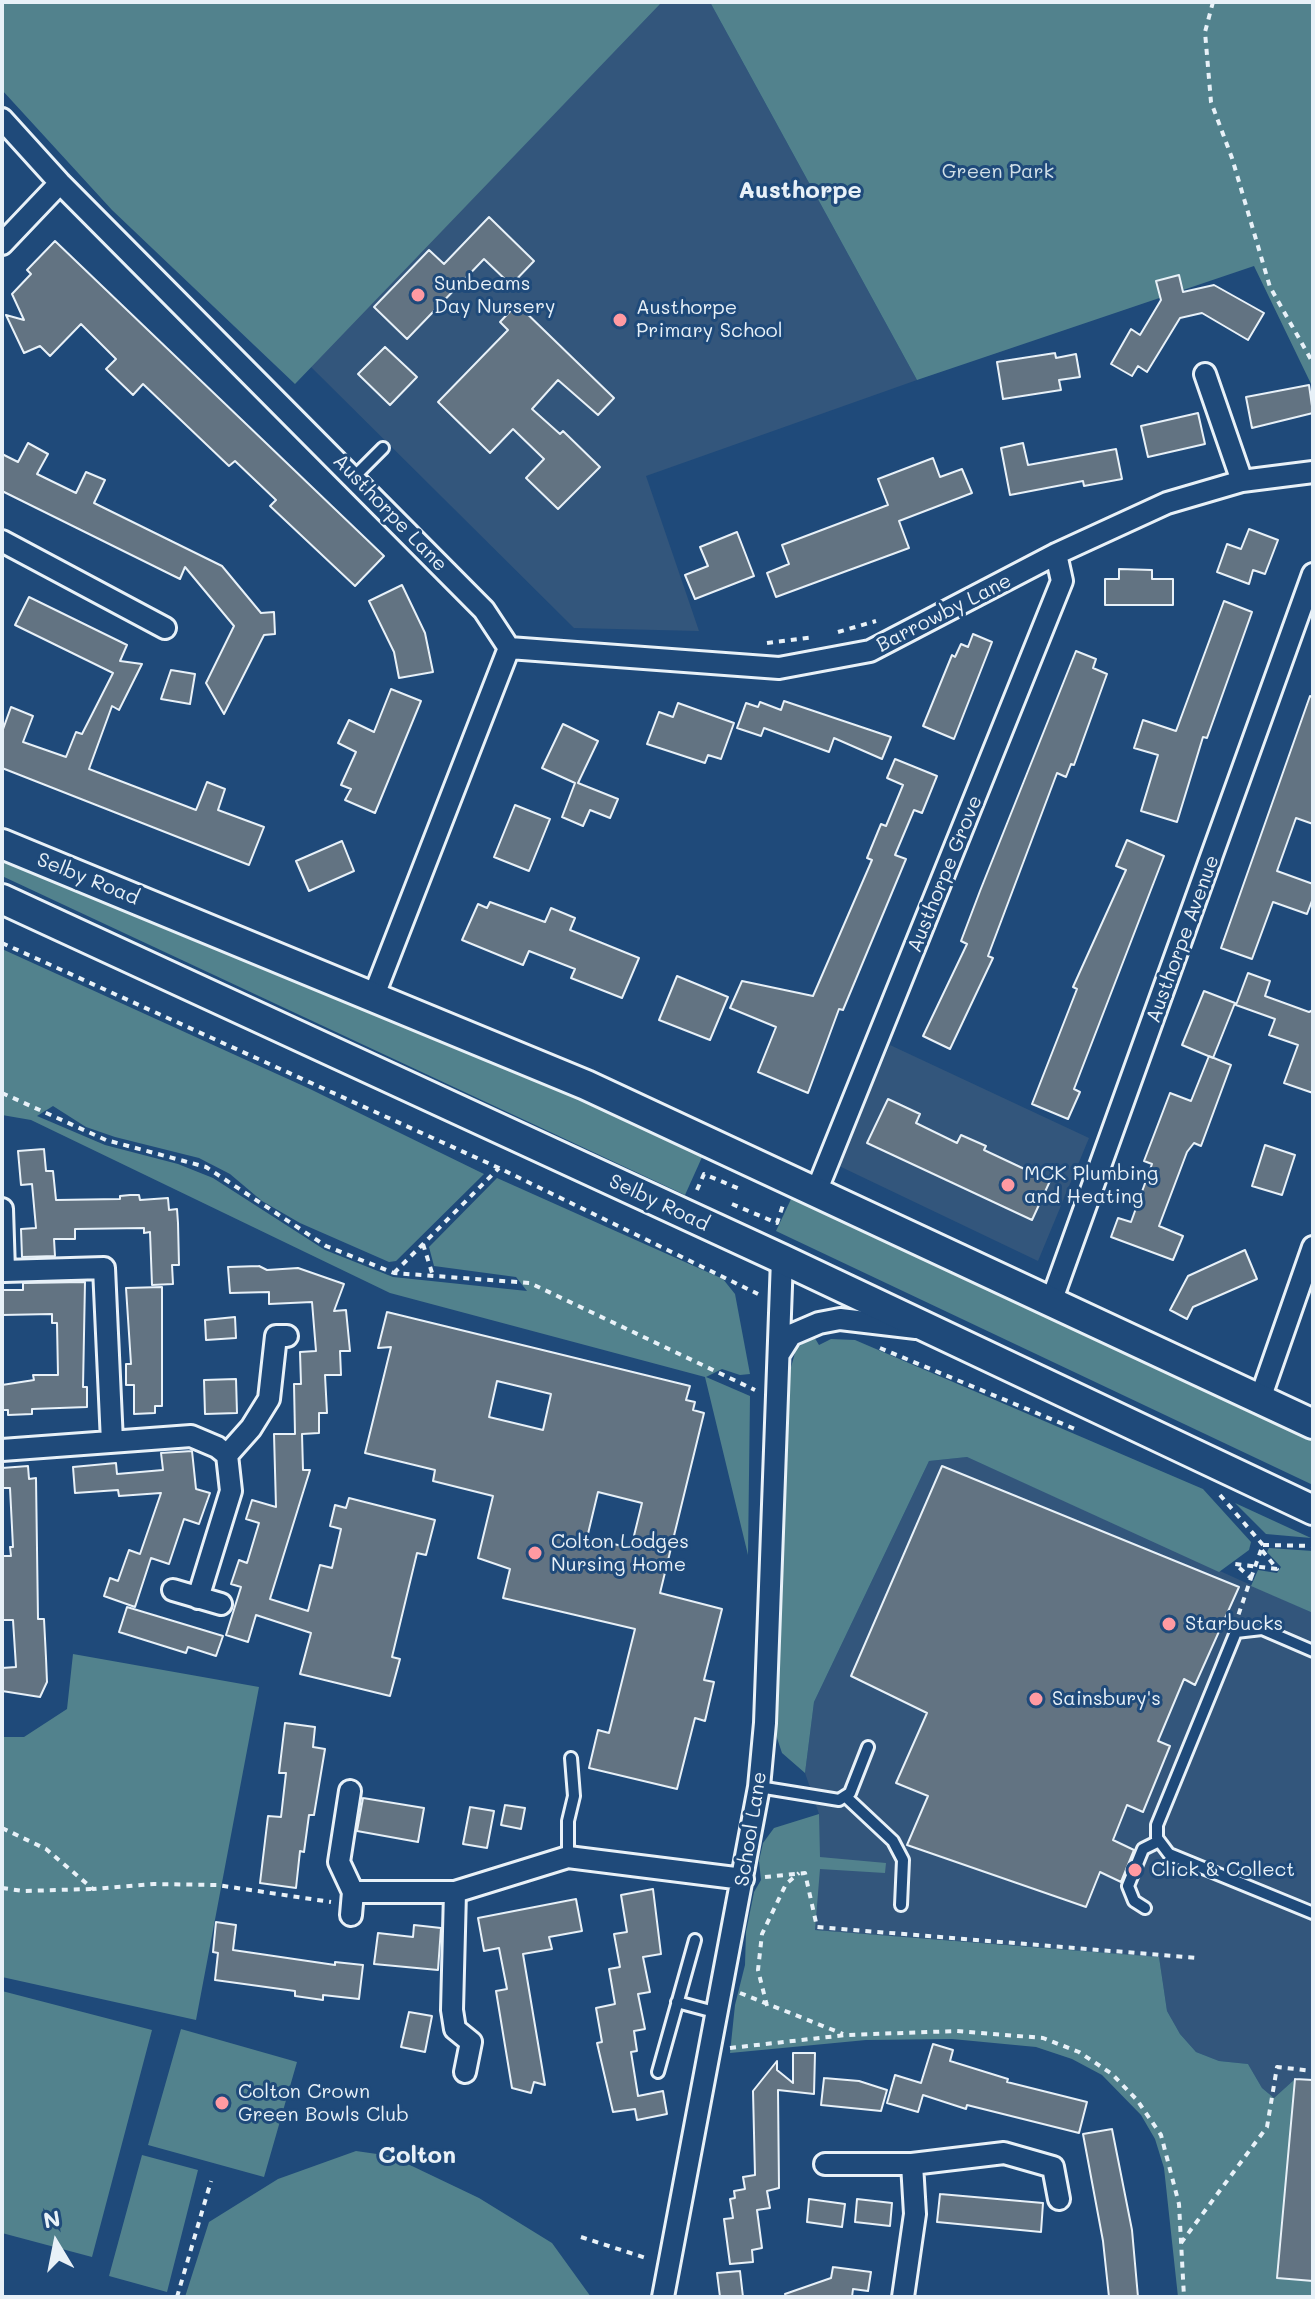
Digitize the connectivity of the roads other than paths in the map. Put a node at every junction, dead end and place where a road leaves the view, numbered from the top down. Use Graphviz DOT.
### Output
graph roads {
  1 [pos="2,119"];
  2 [pos="60,183"];
  3 [pos="2,244"];
  4 [pos="1205,374"];
  5 [pos="383,448"];
  6 [pos="1313,472"];
  7 [pos="355,476"];
  8 [pos="1242,481"];
  9 [pos="2,541"];
  10 [pos="1056,554"];
  11 [pos="1313,574"];
  12 [pos="165,628"];
  13 [pos="509,648"];
  14 [pos="2,844"];
  15 [pos="2,899"];
  16 [pos="374,995"];
  17 [pos="804,1187"];
  18 [pos="2,1209"];
  19 [pos="1313,1247"];
  20 [pos="782,1259"];
  21 [pos="1051,1302"];
  22 [pos="924,1329"];
  23 [pos="287,1336"];
  24 [pos="779,1354"];
  25 [pos="1260,1399"];
  26 [pos="1313,1424"];
  27 [pos="112,1442"];
  28 [pos="2,1450"];
  29 [pos="227,1455"];
  30 [pos="1313,1510"];
  31 [pos="173,1590"];
  32 [pos="198,1598"];
  33 [pos="221,1604"];
  34 [pos="1313,1651"];
  35 [pos="868,1747"];
  36 [pos="571,1758"];
  37 [pos="759,1787"];
  38 [pos="350,1791"];
  39 [pos="845,1796"];
  40 [pos="1159,1841"];
  41 [pos="568,1857"];
  42 [pos="743,1879"];
  43 [pos="353,1892"];
  44 [pos="455,1892"];
  45 [pos="901,1905"];
  46 [pos="1145,1908"];
  47 [pos="1313,1913"];
  48 [pos="351,1915"];
  49 [pos="695,1940"];
  50 [pos="677,2002"];
  51 [pos="718,2013"];
  52 [pos="465,2072"];
  53 [pos="658,2072"];
  54 [pos="825,2164"];
  55 [pos="912,2164"];
  56 [pos="1059,2199"];
  57 [pos="663,2297"];
  58 [pos="903,2297"];
  1 -- 2 [label="street, Austhorpe Lane"];
  2 -- 3 [label="street"];
  2 -- 7 [label="street, Austhorpe Lane"];
  4 -- 8 [label="street"];
  5 -- 7 [label="lane"];
  6 -- 8 [label="street, Barrowby Lane"];
  7 -- 13 [label="street, Austhorpe Lane"];
  8 -- 10 [label="street, Barrowby Lane"];
  9 -- 12 [label="street"];
  10 -- 13 [label="street, Barrowby Lane"];
  10 -- 17 [label="street, Austhorpe Grove"];
  11 -- 21 [label="street, Austhorpe Avenue"];
  13 -- 16 [label="street"];
  14 -- 16 [label="main road, Selby Road"];
  15 -- 20 [label="main road, Selby Road"];
  16 -- 17 [label="main road, Selby Road"];
  17 -- 21 [label="main road, Selby Road"];
  18 -- 27 [label="street"];
  19 -- 25 [label="street"];
  20 -- 22 [label="main road, Selby Road"];
  20 -- 24 [label="street, School Lane"];
  21 -- 25 [label="main road, Selby Road"];
  22 -- 24 [label="street"];
  22 -- 30 [label="main road, Selby Road"];
  23 -- 29 [label="street"];
  24 -- 37 [label="street, School Lane"];
  25 -- 26 [label="main road, Selby Road"];
  27 -- 28 [label="street"];
  27 -- 29 [label="street"];
  29 -- 32 [label="street"];
  31 -- 32 [label="street"];
  32 -- 33 [label="street"];
  34 -- 40 [label="lane"];
  35 -- 39 [label="lane"];
  36 -- 41 [label="lane"];
  37 -- 39 [label="lane"];
  37 -- 42 [label="street, School Lane"];
  38 -- 43 [label="street"];
  39 -- 45 [label="lane"];
  40 -- 46 [label="lane"];
  40 -- 47 [label="lane"];
  41 -- 42 [label="street"];
  41 -- 44 [label="street"];
  42 -- 51 [label="street, School Lane"];
  43 -- 44 [label="street"];
  43 -- 48 [label="street"];
  44 -- 52 [label="street"];
  49 -- 50 [label="lane"];
  50 -- 51 [label="lane"];
  50 -- 53 [label="lane"];
  51 -- 57 [label="street, School Lane"];
  54 -- 55 [label="street"];
  55 -- 56 [label="street"];
  55 -- 58 [label="street"];
}
